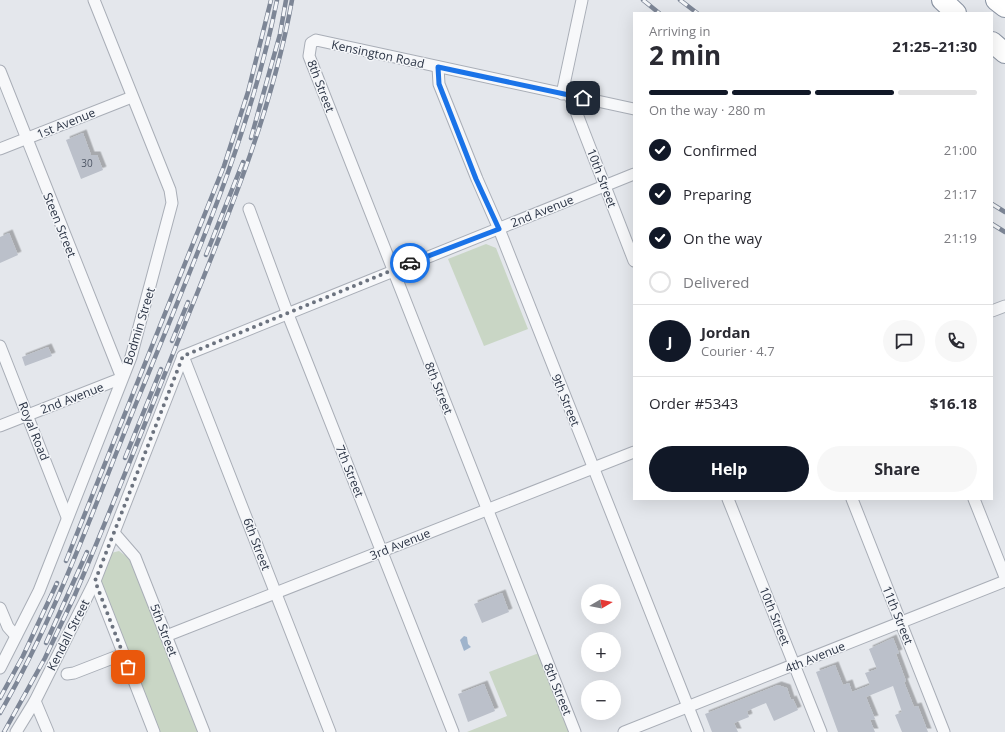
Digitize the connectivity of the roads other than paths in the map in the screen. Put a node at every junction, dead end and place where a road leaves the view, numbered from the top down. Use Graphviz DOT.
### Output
graph roads {
  1 [pos="94,0"];
  2 [pos="582,0"];
  3 [pos="942,0"];
  4 [pos="996,0"];
  5 [pos="1005,8"];
  6 [pos="955,12"];
  7 [pos="310,43"];
  8 [pos="993,43"];
  9 [pos="1005,53"];
  10 [pos="438,67"];
  11 [pos="0,71"];
  12 [pos="566,95"];
  13 [pos="132,96"];
  14 [pos="633,110"];
  15 [pos="26,139"];
  16 [pos="0,149"];
  17 [pos="633,174"];
  18 [pos="604,186"];
  19 [pos="249,209"];
  20 [pos="499,229"];
  21 [pos="633,258"];
  22 [pos="392,270"];
  23 [pos="1005,306"];
  24 [pos="993,311"];
  25 [pos="287,312"];
  26 [pos="0,346"];
  27 [pos="183,356"];
  28 [pos="122,378"];
  29 [pos="27,415"];
  30 [pos="0,426"];
  31 [pos="633,452"];
  32 [pos="593,468"];
  33 [pos="728,500"];
  34 [pos="852,500"];
  35 [pos="974,500"];
  36 [pos="487,510"];
  37 [pos="67,517"];
  38 [pos="115,534"];
  39 [pos="382,552"];
  40 [pos="1005,577"];
  41 [pos="95,581"];
  42 [pos="1005,581"];
  43 [pos="277,593"];
  44 [pos="0,608"];
  45 [pos="901,623"];
  46 [pos="16,636"];
  47 [pos="166,636"];
  48 [pos="123,654"];
  49 [pos="794,665"];
  50 [pos="0,668"];
  51 [pos="67,674"];
  52 [pos="35,701"];
  53 [pos="688,708"];
  54 [pos="16,732"];
  55 [pos="48,732"];
  56 [pos="154,732"];
  57 [pos="204,732"];
  58 [pos="330,732"];
  59 [pos="453,732"];
  60 [pos="575,732"];
  61 [pos="624,732"];
  62 [pos="698,732"];
  63 [pos="821,732"];
  64 [pos="944,732"];
  1 -- 13 [label="street, Bodmin Street"];
  2 -- 12 [label="street"];
  3 -- 6 [label="highway"];
  4 -- 5 [label="highway"];
  7 -- 10 [label="street, Kensington Road"];
  7 -- 22 [label="street, 8th Street"];
  8 -- 9 [label="highway"];
  10 -- 12 [label="street, Kensington Road"];
  10 -- 20 [label="street, 9th Street"];
  11 -- 15 [label="street, Steen Street"];
  12 -- 14 [label="street, Kensington Road"];
  12 -- 18 [label="street, 10th Street"];
  13 -- 15 [label="street, 1st Avenue"];
  13 -- 28 [label="street, Bodmin Street"];
  15 -- 16 [label="street, 1st Avenue"];
  15 -- 28 [label="street, Steen Street"];
  17 -- 18 [label="street, 2nd Avenue"];
  18 -- 20 [label="street, 2nd Avenue"];
  18 -- 21 [label="street, 10th Street"];
  19 -- 25 [label="street, 7th Street"];
  20 -- 22 [label="street, 2nd Avenue"];
  20 -- 32 [label="street, 9th Street"];
  22 -- 25 [label="street, 2nd Avenue"];
  22 -- 36 [label="street, 8th Street"];
  23 -- 24 [label="street"];
  25 -- 27 [label="street, 2nd Avenue"];
  25 -- 39 [label="street, 7th Street"];
  26 -- 29 [label="street, Royal Road"];
  27 -- 38 [label="street, Kendall Street"];
  27 -- 43 [label="street, 6th Street"];
  28 -- 29 [label="street, 2nd Avenue"];
  28 -- 37 [label="street, Bodmin Street"];
  29 -- 30 [label="street, 2nd Avenue"];
  29 -- 37 [label="street, Royal Road"];
  31 -- 32 [label="street, 3rd Avenue"];
  32 -- 36 [label="street, 3rd Avenue"];
  32 -- 53 [label="street, 9th Street"];
  33 -- 49 [label="street, 10th Street"];
  34 -- 45 [label="street, 11th Street"];
  35 -- 40 [label="street"];
  36 -- 39 [label="street, 3rd Avenue"];
  36 -- 60 [label="street, 8th Street"];
  37 -- 46 [label="street, Bodmin Street"];
  38 -- 41 [label="street, Kendall Street"];
  38 -- 47 [label="street, 5th Street"];
  39 -- 43 [label="street, 3rd Avenue"];
  39 -- 59 [label="street, 7th Street"];
  41 -- 48 [label="street"];
  41 -- 52 [label="street, Kendall Street"];
  42 -- 45 [label="street, 4th Avenue"];
  43 -- 47 [label="street, 3rd Avenue"];
  43 -- 58 [label="street, 6th Street"];
  44 -- 46 [label="street"];
  45 -- 49 [label="street, 4th Avenue"];
  45 -- 64 [label="street, 11th Street"];
  46 -- 50 [label="street, Bodmin Street"];
  47 -- 57 [label="street, 5th Street"];
  48 -- 51 [label="street"];
  48 -- 56 [label="street"];
  49 -- 53 [label="street, 4th Avenue"];
  49 -- 63 [label="street, 10th Street"];
  52 -- 54 [label="street, Kendall Street"];
  52 -- 55 [label="street"];
  53 -- 61 [label="street, 4th Avenue"];
  53 -- 62 [label="street, 9th Street"];
}
